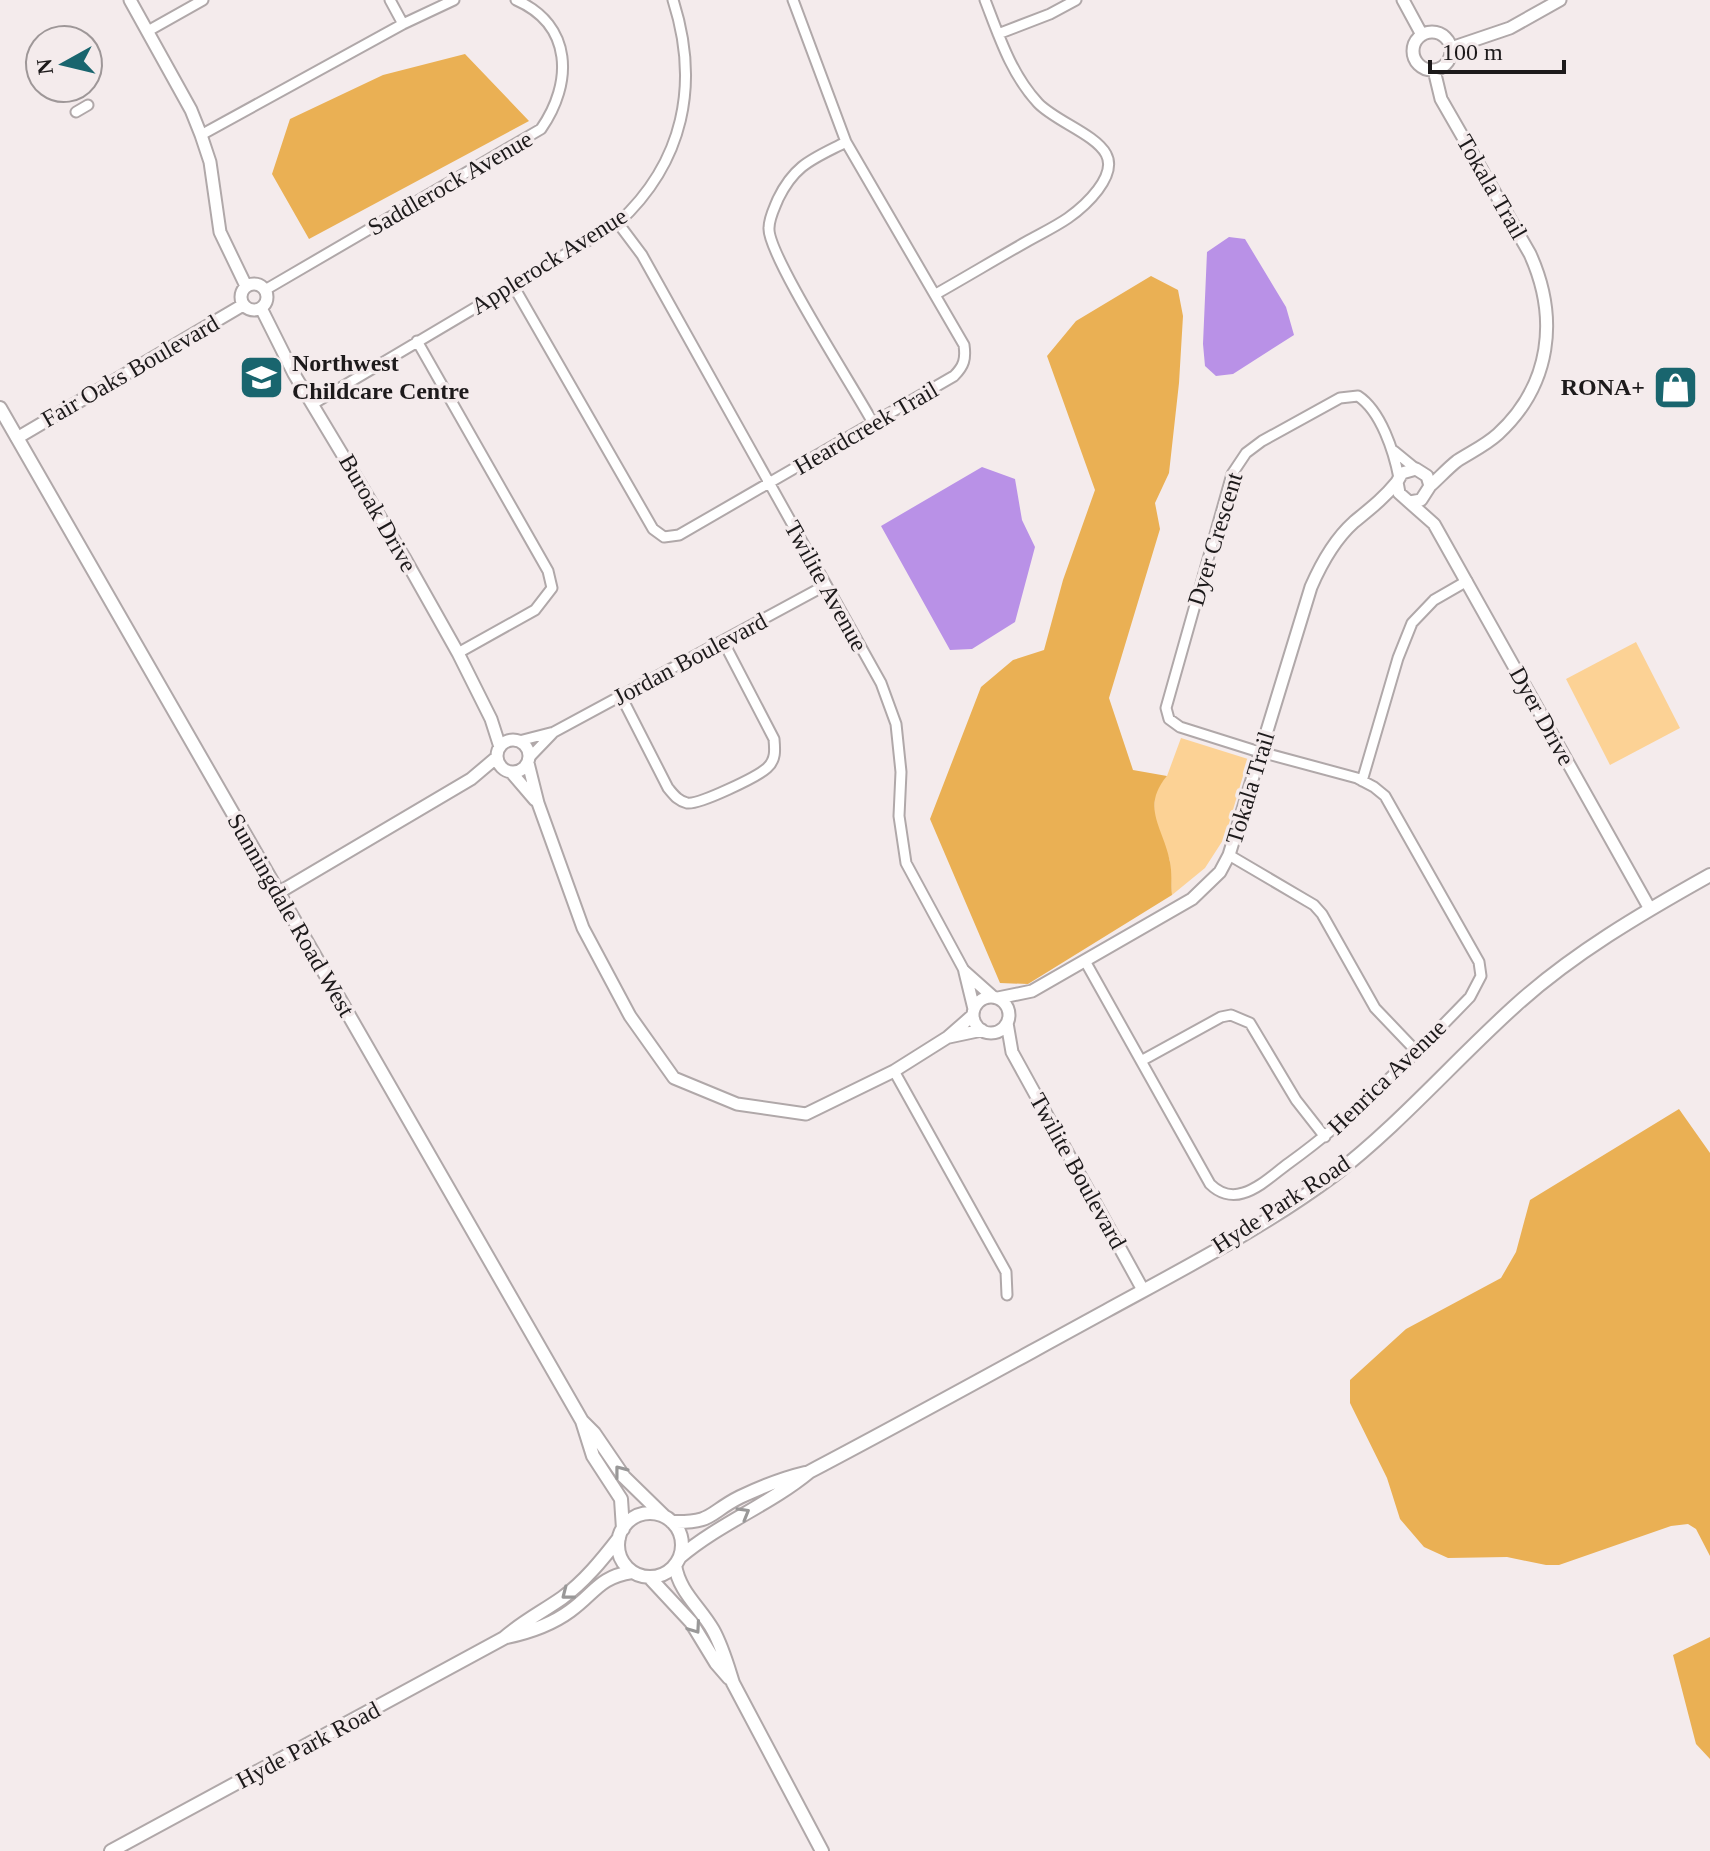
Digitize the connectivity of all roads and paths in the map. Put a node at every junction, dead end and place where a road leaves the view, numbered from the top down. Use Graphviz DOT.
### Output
graph roads {
  1 [pos="130,0"];
  2 [pos="203,0"];
  3 [pos="390,0"];
  4 [pos="454,0"];
  5 [pos="516,0"];
  6 [pos="673,0"];
  7 [pos="793,0"];
  8 [pos="985,0"];
  9 [pos="1076,0"];
  10 [pos="1403,0"];
  11 [pos="1560,0"];
  12 [pos="403,24"];
  13 [pos="148,31"];
  14 [pos="998,34"];
  15 [pos="1422,35"];
  16 [pos="1451,48"];
  17 [pos="1434,70"];
  18 [pos="88,105"];
  19 [pos="76,112"];
  20 [pos="201,135"];
  21 [pos="846,142"];
  22 [pos="618,223"];
  23 [pos="246,286"];
  24 [pos="514,287"];
  25 [pos="265,290"];
  26 [pos="936,294"];
  27 [pos="243,305"];
  28 [pos="261,308"];
  29 [pos="417,341"];
  30 [pos="313,404"];
  31 [pos="0,408"];
  32 [pos="873,423"];
  33 [pos="17,438"];
  34 [pos="1394,451"];
  35 [pos="1457,461"];
  36 [pos="1420,470"];
  37 [pos="1398,480"];
  38 [pos="770,484"];
  39 [pos="1430,489"];
  40 [pos="1408,501"];
  41 [pos="1374,508"];
  42 [pos="1434,524"];
  43 [pos="1467,581"];
  44 [pos="826,585"];
  45 [pos="723,641"];
  46 [pos="458,653"];
  47 [pos="621,696"];
  48 [pos="554,732"];
  49 [pos="507,746"];
  50 [pos="1261,752"];
  51 [pos="528,760"];
  52 [pos="508,771"];
  53 [pos="471,779"];
  54 [pos="1362,781"];
  55 [pos="538,803"];
  56 [pos="1229,855"];
  57 [pos="1710,875"];
  58 [pos="278,893"];
  59 [pos="1650,909"];
  60 [pos="1085,961"];
  61 [pos="965,972"];
  62 [pos="1032,991"];
  63 [pos="995,997"];
  64 [pos="974,1012"];
  65 [pos="1008,1020"];
  66 [pos="985,1031"];
  67 [pos="948,1037"];
  68 [pos="1012,1052"];
  69 [pos="1417,1052"];
  70 [pos="1141,1061"];
  71 [pos="894,1071"];
  72 [pos="1325,1137"];
  73 [pos="1143,1290"];
  74 [pos="1007,1295"];
  75 [pos="582,1421"];
  76 [pos="809,1472"];
  77 [pos="668,1519"];
  78 [pos="621,1533"];
  79 [pos="678,1561"];
  80 [pos="632,1572"];
  81 [pos="650,1578"];
  82 [pos="504,1638"];
  83 [pos="733,1683"];
  84 [pos="111,1851"];
  85 [pos="822,1851"];
  1 -- 13 [label="street"];
  2 -- 13 [label="street"];
  3 -- 12 [label="street"];
  4 -- 12 [label="street"];
  5 -- 25 [label="street, Saddlerock Avenue"];
  6 -- 22 [label="street, Applerock Avenue"];
  7 -- 21 [label="street, Heardcreek Trail"];
  8 -- 14 [label="street"];
  9 -- 14 [label="street"];
  10 -- 15 [label="street"];
  11 -- 16 [label="street"];
  12 -- 20 [label="street"];
  13 -- 20 [label="street"];
  14 -- 26 [label="street"];
  15 -- 16 [label="street"];
  15 -- 17 [label="street"];
  16 -- 17 [label="street"];
  17 -- 35 [label="street, Tokala Trail"];
  18 -- 19 [label="street"];
  20 -- 23 [label="street"];
  21 -- 26 [label="street, Heardcreek Trail"];
  21 -- 32 [label="street"];
  22 -- 24 [label="street, Applerock Avenue"];
  22 -- 38 [label="street, Twilite Avenue"];
  23 -- 25 [label="street"];
  23 -- 27 [label="street"];
  24 -- 29 [label="street, Applerock Avenue"];
  24 -- 38 [label="street, Heardcreek Trail"];
  25 -- 28 [label="street"];
  26 -- 32 [label="street, Heardcreek Trail"];
  27 -- 28 [label="street"];
  27 -- 33 [label="street, Fair Oaks Boulevard"];
  28 -- 30 [label="street, Buroak Drive"];
  29 -- 30 [label="street, Applerock Avenue"];
  29 -- 46 [label="street"];
  30 -- 46 [label="street, Buroak Drive"];
  31 -- 33 [label="main road, Sunningdale Road West"];
  32 -- 38 [label="street, Heardcreek Trail"];
  33 -- 58 [label="main road, Sunningdale Road West"];
  34 -- 36 [label="street, Dyer Crescent"];
  34 -- 37 [label="street, Dyer Crescent"];
  34 -- 50 [label="street, Dyer Crescent"];
  35 -- 36 [label="street, Tokala Trail"];
  35 -- 39 [label="street, Tokala Trail"];
  36 -- 37 [label="street"];
  36 -- 39 [label="street"];
  37 -- 40 [label="street"];
  37 -- 41 [label="street, Tokala Trail"];
  38 -- 44 [label="street, Twilite Avenue"];
  39 -- 40 [label="street"];
  39 -- 42 [label="street, Dyer Drive"];
  40 -- 41 [label="street, Tokala Trail"];
  40 -- 42 [label="street, Dyer Drive"];
  41 -- 50 [label="street, Tokala Trail"];
  42 -- 43 [label="street, Dyer Drive"];
  43 -- 54 [label="street"];
  43 -- 59 [label="street, Dyer Drive"];
  44 -- 45 [label="street, Jordan Boulevard"];
  44 -- 61 [label="street, Twilite Avenue"];
  45 -- 47 [label="street, Jordan Boulevard"];
  45 -- 47 [label="street"];
  46 -- 49 [label="street, Buroak Drive"];
  47 -- 48 [label="street, Jordan Boulevard"];
  48 -- 49 [label="street, Jordan Boulevard"];
  48 -- 51 [label="street, Jordan Boulevard"];
  49 -- 51 [label="street"];
  49 -- 52 [label="street"];
  49 -- 53 [label="street"];
  50 -- 54 [label="street, Henrica Avenue"];
  50 -- 56 [label="street, Tokala Trail"];
  51 -- 52 [label="street"];
  51 -- 55 [label="street"];
  52 -- 53 [label="street"];
  52 -- 55 [label="street"];
  53 -- 58 [label="street"];
  54 -- 69 [label="street, Henrica Avenue"];
  55 -- 71 [label="street"];
  56 -- 60 [label="street, Tokala Trail"];
  56 -- 69 [label="street"];
  57 -- 59 [label="main road, Hyde Park Road"];
  58 -- 75 [label="main road, Sunningdale Road West"];
  59 -- 73 [label="main road, Hyde Park Road"];
  60 -- 62 [label="street, Tokala Trail"];
  60 -- 70 [label="street, Henrica Avenue"];
  61 -- 63 [label="street, Twilite Avenue"];
  61 -- 64 [label="street, Twilite Avenue"];
  62 -- 63 [label="street, Tokala Trail"];
  62 -- 65 [label="street, Tokala Trail"];
  63 -- 64 [label="street"];
  63 -- 65 [label="street"];
  64 -- 66 [label="street"];
  64 -- 67 [label="street"];
  65 -- 66 [label="street"];
  65 -- 68 [label="street, Twilite Boulevard"];
  66 -- 67 [label="street"];
  66 -- 68 [label="street, Twilite Boulevard"];
  67 -- 71 [label="street"];
  68 -- 73 [label="street, Twilite Boulevard"];
  69 -- 72 [label="street, Henrica Avenue"];
  70 -- 72 [label="street"];
  70 -- 72 [label="street, Henrica Avenue"];
  71 -- 74 [label="street"];
  73 -- 76 [label="main road, Hyde Park Road"];
  77 -- 75 [label="main road, Sunningdale Road West, one-way"];
  75 -- 78 [label="main road, Sunningdale Road West"];
  76 -- 77 [label="main road, Hyde Park Road"];
  79 -- 76 [label="main road, Hyde Park Road, one-way"];
  77 -- 78 [label="main road"];
  77 -- 79 [label="main road"];
  78 -- 80 [label="main road"];
  78 -- 82 [label="main road, Hyde Park Road, one-way"];
  79 -- 81 [label="main road"];
  79 -- 83 [label="main road"];
  80 -- 81 [label="main road"];
  80 -- 82 [label="main road, Hyde Park Road"];
  81 -- 83 [label="main road, one-way"];
  82 -- 84 [label="main road, Hyde Park Road"];
  83 -- 85 [label="main road"];
}
